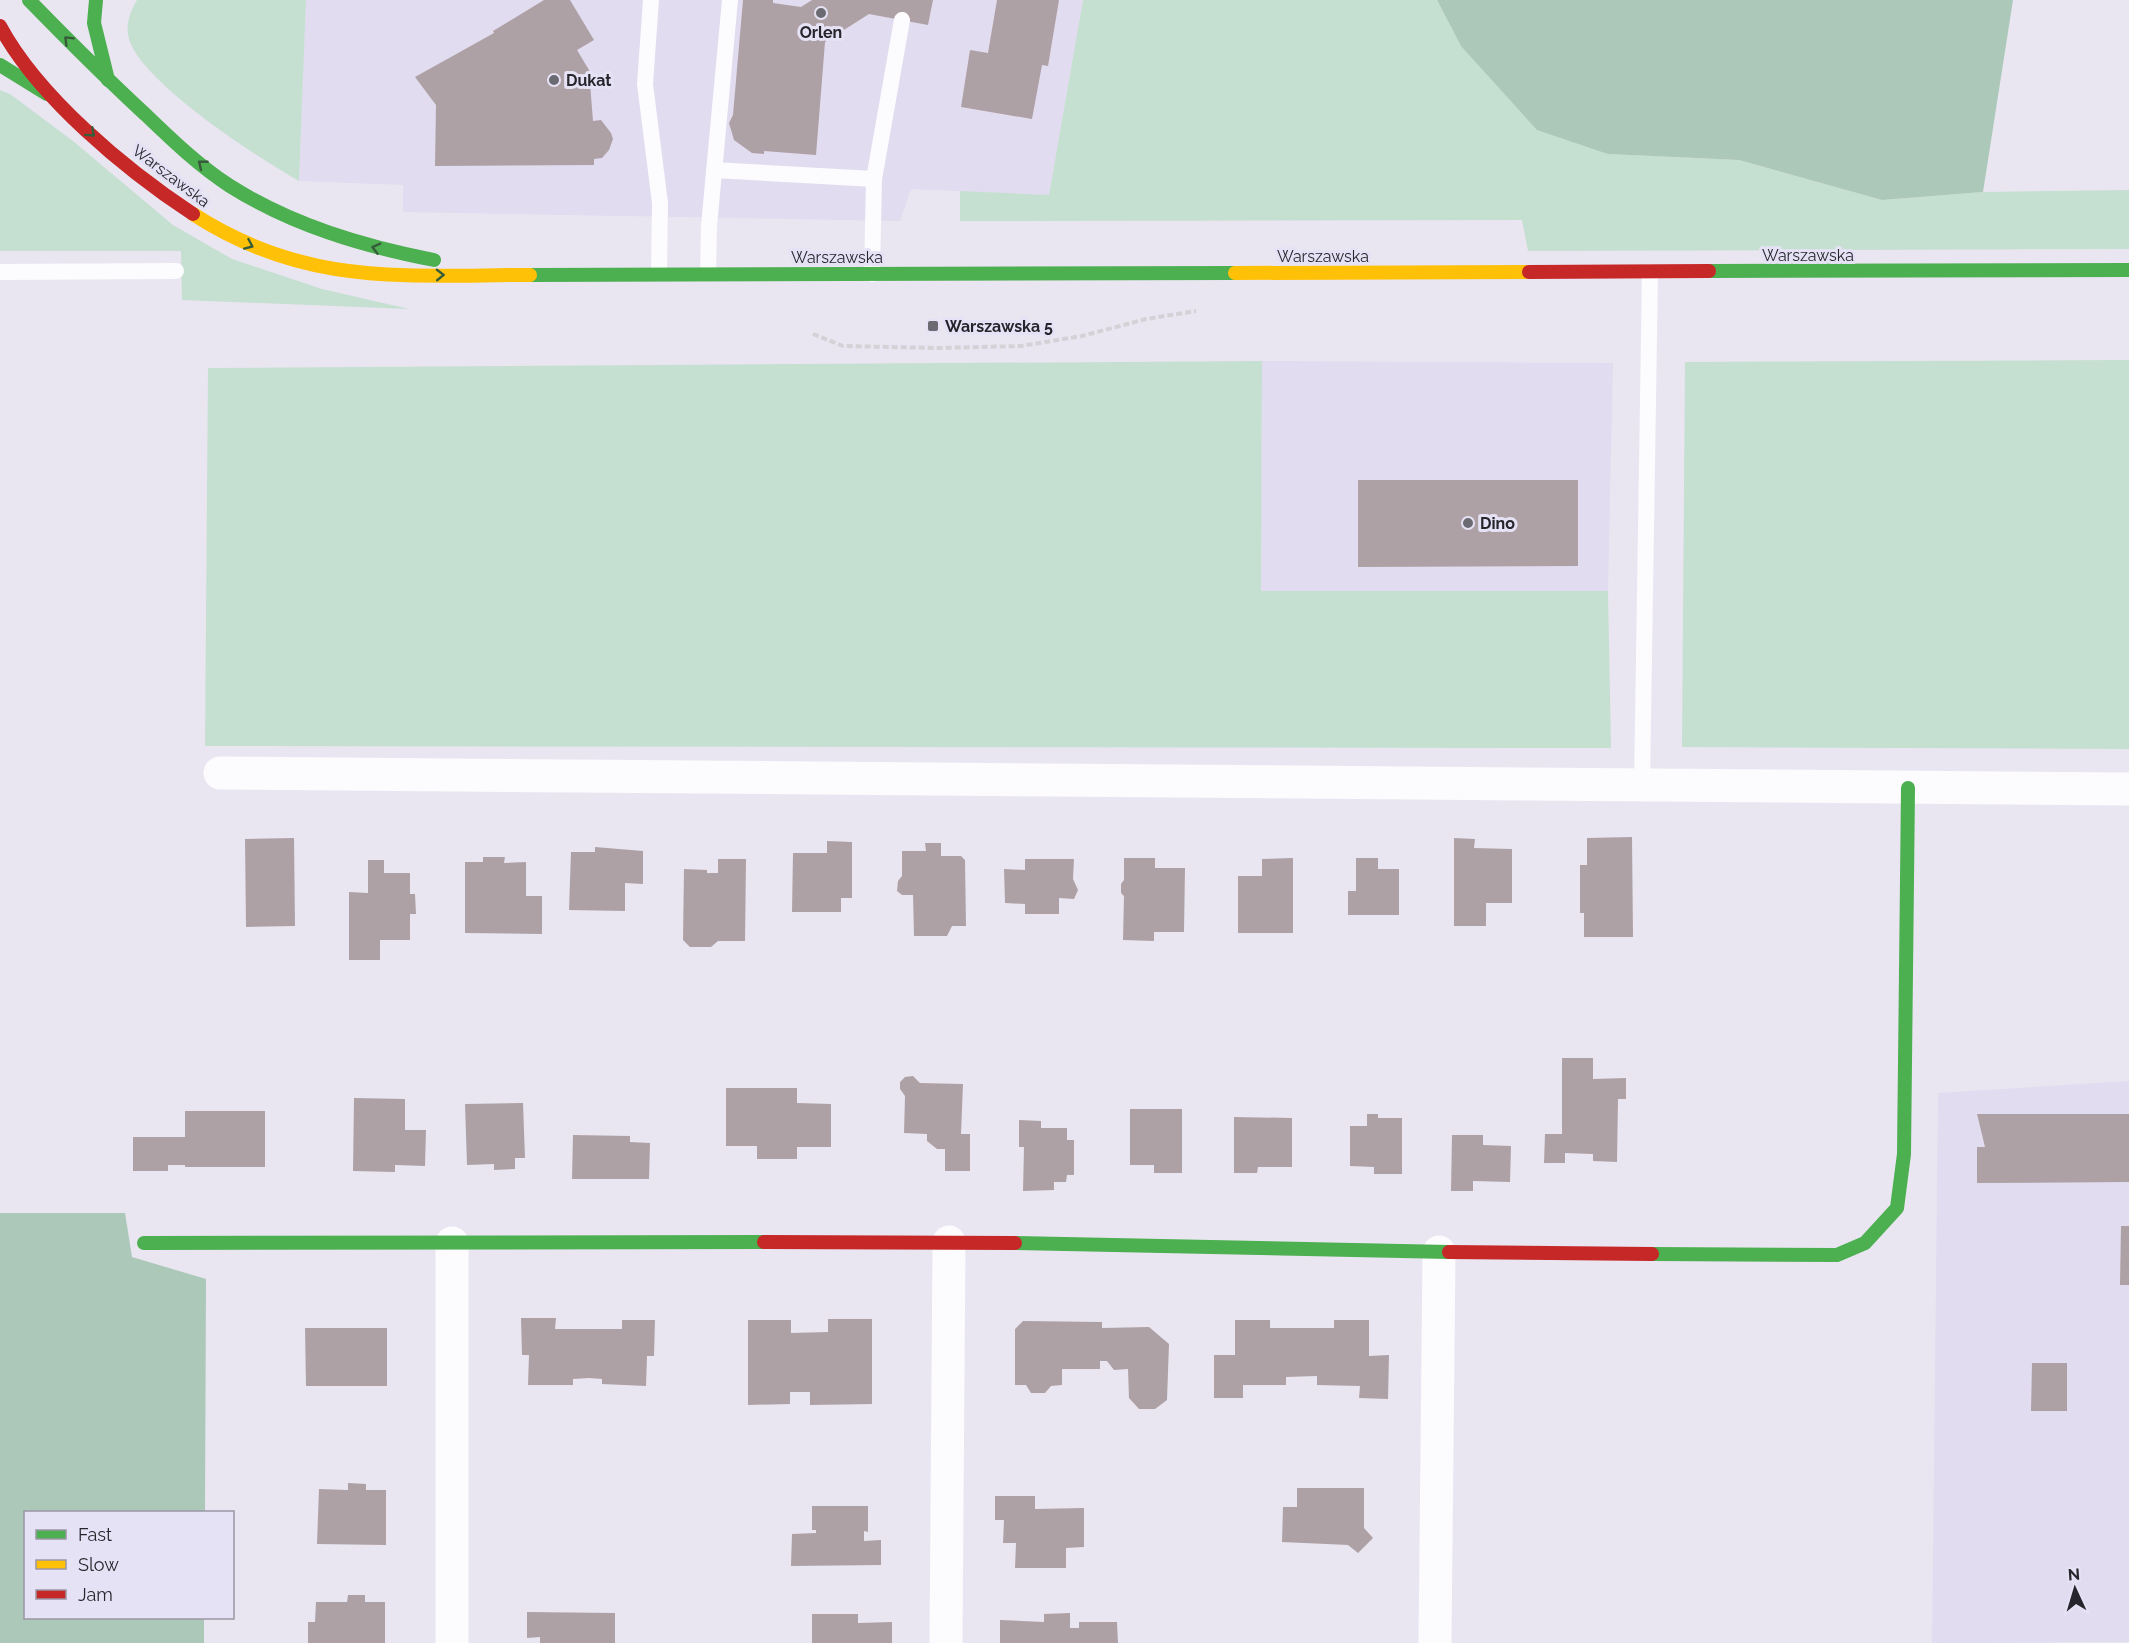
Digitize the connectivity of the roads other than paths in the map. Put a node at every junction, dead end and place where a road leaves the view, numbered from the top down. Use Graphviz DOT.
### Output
graph roads {
  1 [pos="28,0"];
  2 [pos="96,0"];
  3 [pos="651,0"];
  4 [pos="730,0"];
  5 [pos="902,20"];
  6 [pos="0,26"];
  7 [pos="0,65"];
  8 [pos="108,80"];
  9 [pos="47,94"];
  10 [pos="714,170"];
  11 [pos="873,179"];
  12 [pos="2129,270"];
  13 [pos="176,271"];
  14 [pos="0,272"];
  15 [pos="1650,272"];
  16 [pos="659,273"];
  17 [pos="708,273"];
  18 [pos="516,274"];
  19 [pos="872,274"];
  20 [pos="220,773"];
  21 [pos="1642,785"];
  22 [pos="1908,788"];
  23 [pos="2129,789"];
  24 [pos="452,1242"];
  25 [pos="949,1242"];
  26 [pos="144,1243"];
  27 [pos="1439,1252"];
  28 [pos="452,1643"];
  29 [pos="946,1643"];
  30 [pos="1435,1643"];
  8 -- 1 [label="street, Warszawska, one-way"];
  2 -- 8 [label="street"];
  3 -- 16 [label="lane"];
  4 -- 10 [label="lane"];
  5 -- 11 [label="lane"];
  6 -- 9 [label="street, Warszawska"];
  7 -- 9 [label="street"];
  18 -- 8 [label="street, Warszawska, one-way"];
  9 -- 18 [label="street, Warszawska, one-way"];
  10 -- 11 [label="lane"];
  10 -- 17 [label="lane"];
  11 -- 19 [label="lane"];
  12 -- 15 [label="street, Warszawska"];
  13 -- 14 [label="lane"];
  15 -- 19 [label="street, Warszawska"];
  15 -- 21 [label="lane"];
  16 -- 17 [label="street, Warszawska"];
  16 -- 18 [label="street, Warszawska"];
  17 -- 19 [label="street, Warszawska"];
  20 -- 21 [label="street"];
  21 -- 22 [label="street"];
  22 -- 23 [label="street"];
  22 -- 27 [label="street"];
  24 -- 25 [label="street"];
  24 -- 26 [label="street"];
  24 -- 28 [label="street"];
  25 -- 27 [label="street"];
  25 -- 29 [label="street"];
  27 -- 30 [label="street"];
}
